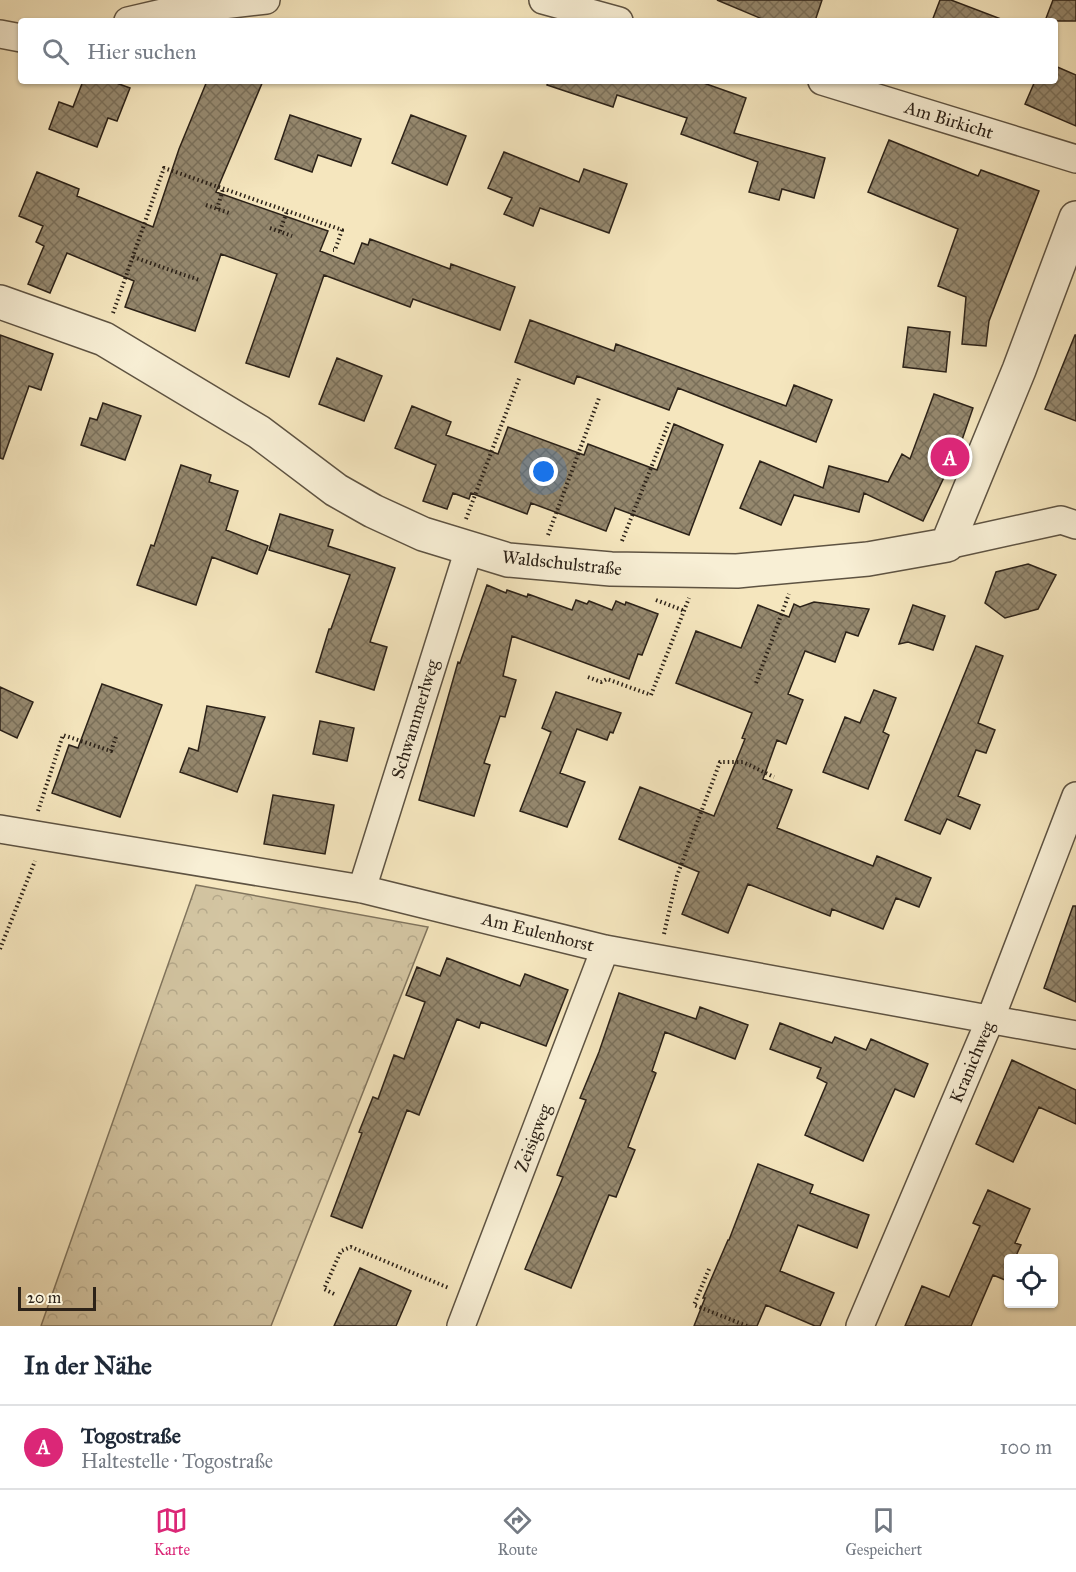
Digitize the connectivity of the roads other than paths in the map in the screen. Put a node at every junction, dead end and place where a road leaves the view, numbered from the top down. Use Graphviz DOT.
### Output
graph roads {
  1 [pos="266,0"];
  2 [pos="543,0"];
  3 [pos="141,18"];
  4 [pos="608,18"];
  5 [pos="0,34"];
  6 [pos="18,37"];
  7 [pos="832,84"];
  8 [pos="1076,159"];
  9 [pos="1076,218"];
  10 [pos="0,302"];
  11 [pos="1076,525"];
  12 [pos="947,545"];
  13 [pos="462,547"];
  14 [pos="1076,796"];
  15 [pos="0,829"];
  16 [pos="362,889"];
  17 [pos="605,949"];
  18 [pos="990,1020"];
  19 [pos="1076,1035"];
  20 [pos="461,1326"];
  21 [pos="860,1326"];
  1 -- 3 [label="street"];
  2 -- 4 [label="street"];
  5 -- 6 [label="street"];
  7 -- 8 [label="street, Am Birkicht"];
  9 -- 12 [label="street"];
  10 -- 13 [label="street, Waldschulstraße"];
  11 -- 12 [label="street, Waldschulstraße"];
  12 -- 13 [label="street, Waldschulstraße"];
  13 -- 16 [label="street, Schwammerlweg"];
  14 -- 18 [label="street, Kranichweg"];
  15 -- 16 [label="street, Am Eulenhorst"];
  16 -- 17 [label="street, Am Eulenhorst"];
  17 -- 18 [label="street, Am Eulenhorst"];
  17 -- 20 [label="street, Zeisigweg"];
  18 -- 19 [label="street, Am Eulenhorst"];
  18 -- 21 [label="street, Kranichweg"];
}
